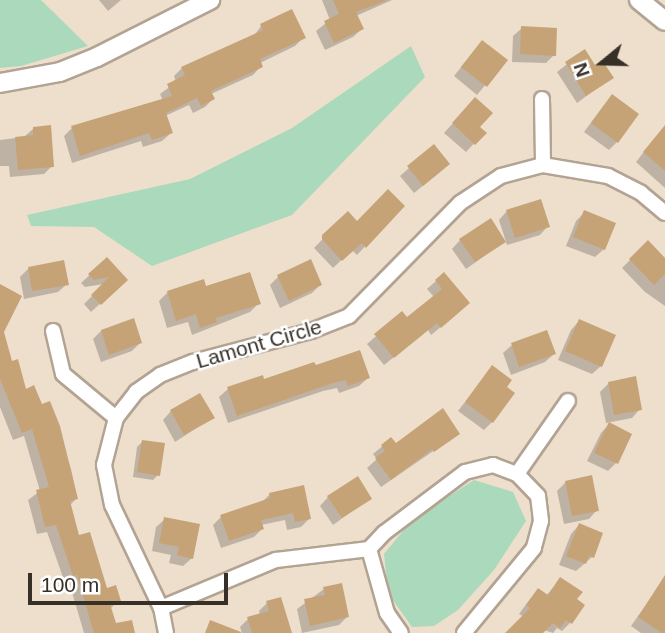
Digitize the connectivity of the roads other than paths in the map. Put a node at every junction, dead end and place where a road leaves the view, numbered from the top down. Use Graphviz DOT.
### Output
graph roads {
  1 [pos="639,0"];
  2 [pos="199,2"];
  3 [pos="665,21"];
  4 [pos="0,83"];
  5 [pos="542,99"];
  6 [pos="543,165"];
  7 [pos="665,213"];
  8 [pos="53,331"];
  9 [pos="568,401"];
  10 [pos="116,418"];
  11 [pos="517,474"];
  12 [pos="369,550"];
  13 [pos="161,608"];
  14 [pos="166,633"];
  15 [pos="401,633"];
  16 [pos="464,633"];
  1 -- 3 [label="street"];
  2 -- 4 [label="street"];
  5 -- 6 [label="street"];
  6 -- 7 [label="street, Lamont Circle"];
  6 -- 10 [label="street, Lamont Circle"];
  8 -- 10 [label="street"];
  9 -- 11 [label="street"];
  10 -- 13 [label="street, Lamont Circle"];
  11 -- 12 [label="street"];
  11 -- 16 [label="street"];
  12 -- 13 [label="street"];
  12 -- 15 [label="street"];
  13 -- 14 [label="street, Lamont Circle"];
}
